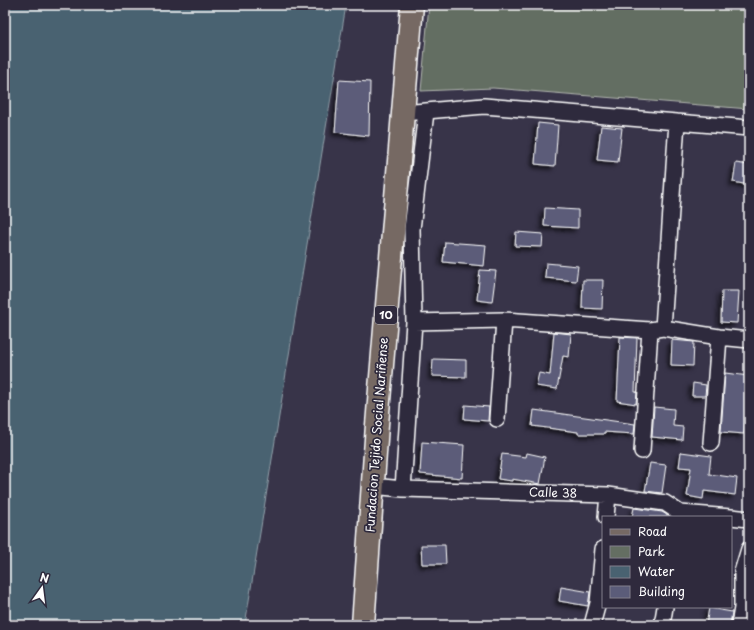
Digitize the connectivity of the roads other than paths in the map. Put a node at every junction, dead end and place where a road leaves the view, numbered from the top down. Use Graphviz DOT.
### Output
graph roads {
  1 [pos="412,5"];
  2 [pos="426,112"];
  3 [pos="403,113"];
  4 [pos="677,122"];
  5 [pos="749,128"];
  6 [pos="504,320"];
  7 [pos="414,322"];
  8 [pos="656,329"];
  9 [pos="719,337"];
  10 [pos="749,340"];
  11 [pos="497,419"];
  12 [pos="711,443"];
  13 [pos="642,451"];
  14 [pos="372,486"];
  15 [pos="403,489"];
  16 [pos="608,495"];
  17 [pos="680,515"];
  18 [pos="606,516"];
  19 [pos="706,516"];
  20 [pos="732,517"];
  21 [pos="749,519"];
  22 [pos="749,549"];
  23 [pos="602,560"];
  24 [pos="665,608"];
  25 [pos="363,625"];
  26 [pos="592,625"];
  27 [pos="662,625"];
  28 [pos="740,625"];
  1 -- 3 [label="main road, Fundacion Tejido Social Nariñense / 10"];
  2 -- 3 [label="street"];
  2 -- 4 [label="street"];
  2 -- 7 [label="street"];
  3 -- 14 [label="main road, Fundacion Tejido Social Nariñense / 10"];
  4 -- 5 [label="street"];
  4 -- 8 [label="street"];
  6 -- 7 [label="street"];
  6 -- 8 [label="street"];
  6 -- 11 [label="street"];
  7 -- 15 [label="street"];
  8 -- 9 [label="street"];
  8 -- 13 [label="street"];
  9 -- 10 [label="street"];
  9 -- 12 [label="street"];
  14 -- 15 [label="street, Calle 38"];
  14 -- 25 [label="main road, Fundacion Tejido Social Nariñense / 10"];
  15 -- 16 [label="street, Calle 38"];
  16 -- 17 [label="street, Calle 38"];
  16 -- 18 [label="street"];
  17 -- 19 [label="street, Calle 38"];
  20 -- 21 [label="street, Calle 38"];
  22 -- 28 [label="street"];
  23 -- 26 [label="street"];
  24 -- 27 [label="street"];
}
